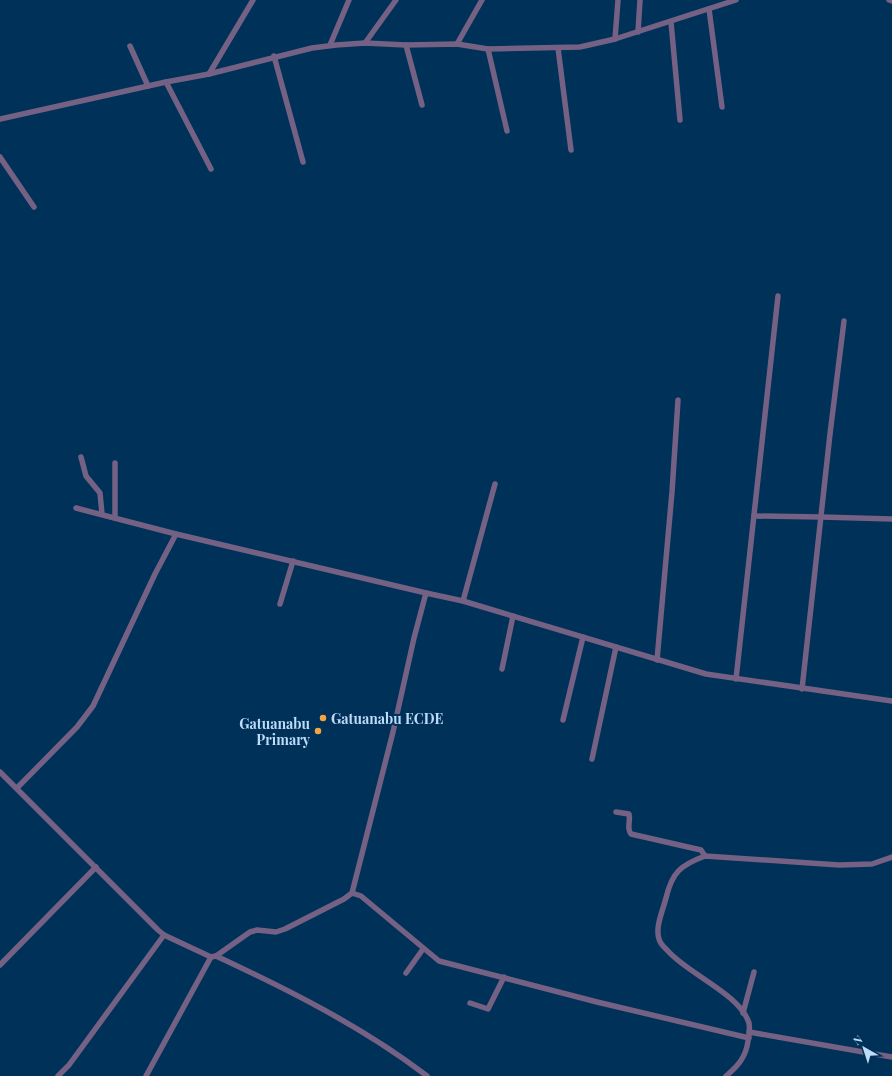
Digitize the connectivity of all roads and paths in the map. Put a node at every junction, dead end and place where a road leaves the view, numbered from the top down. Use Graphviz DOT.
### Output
graph roads {
  1 [pos="253,0"];
  2 [pos="349,0"];
  3 [pos="396,0"];
  4 [pos="482,0"];
  5 [pos="618,0"];
  6 [pos="640,0"];
  7 [pos="736,0"];
  8 [pos="709,9"];
  9 [pos="671,22"];
  10 [pos="638,32"];
  11 [pos="615,39"];
  12 [pos="365,43"];
  13 [pos="457,44"];
  14 [pos="330,45"];
  15 [pos="406,45"];
  16 [pos="130,46"];
  17 [pos="558,48"];
  18 [pos="488,49"];
  19 [pos="274,56"];
  20 [pos="209,74"];
  21 [pos="166,82"];
  22 [pos="148,86"];
  23 [pos="422,105"];
  24 [pos="722,107"];
  25 [pos="0,119"];
  26 [pos="680,120"];
  27 [pos="507,131"];
  28 [pos="571,150"];
  29 [pos="0,156"];
  30 [pos="303,162"];
  31 [pos="211,169"];
  32 [pos="34,208"];
  33 [pos="778,296"];
  34 [pos="844,321"];
  35 [pos="678,400"];
  36 [pos="81,457"];
  37 [pos="115,463"];
  38 [pos="495,484"];
  39 [pos="76,508"];
  40 [pos="102,514"];
  41 [pos="754,516"];
  42 [pos="821,516"];
  43 [pos="115,518"];
  44 [pos="892,519"];
  45 [pos="176,534"];
  46 [pos="293,561"];
  47 [pos="426,593"];
  48 [pos="463,601"];
  49 [pos="280,604"];
  50 [pos="513,616"];
  51 [pos="583,638"];
  52 [pos="616,647"];
  53 [pos="657,660"];
  54 [pos="502,669"];
  55 [pos="736,679"];
  56 [pos="802,688"];
  57 [pos="892,701"];
  58 [pos="563,720"];
  59 [pos="592,759"];
  60 [pos="0,772"];
  61 [pos="17,788"];
  62 [pos="616,812"];
  63 [pos="705,856"];
  64 [pos="892,857"];
  65 [pos="96,867"];
  66 [pos="352,893"];
  67 [pos="164,935"];
  68 [pos="423,949"];
  69 [pos="214,957"];
  70 [pos="0,965"];
  71 [pos="754,972"];
  72 [pos="406,973"];
  73 [pos="504,977"];
  74 [pos="470,1003"];
  75 [pos="743,1013"];
  76 [pos="749,1035"];
  77 [pos="892,1057"];
  78 [pos="58,1076"];
  79 [pos="146,1076"];
  80 [pos="427,1076"];
  81 [pos="726,1076"];
  1 -- 20 [label="street"];
  2 -- 14 [label="street"];
  3 -- 12 [label="street"];
  4 -- 13 [label="street"];
  5 -- 11 [label="street"];
  6 -- 10 [label="street"];
  7 -- 8 [label="street"];
  8 -- 9 [label="street"];
  8 -- 24 [label="street"];
  9 -- 10 [label="street"];
  9 -- 26 [label="street"];
  10 -- 11 [label="street"];
  11 -- 17 [label="street"];
  12 -- 14 [label="street"];
  12 -- 15 [label="street"];
  13 -- 15 [label="street"];
  13 -- 18 [label="street"];
  14 -- 19 [label="street"];
  15 -- 23 [label="street"];
  16 -- 22 [label="street"];
  17 -- 18 [label="street"];
  17 -- 28 [label="street"];
  18 -- 27 [label="street"];
  19 -- 20 [label="street"];
  19 -- 30 [label="street"];
  20 -- 21 [label="street"];
  21 -- 22 [label="street"];
  21 -- 31 [label="street"];
  22 -- 25 [label="street"];
  29 -- 32 [label="street"];
  33 -- 41 [label="street"];
  34 -- 42 [label="street"];
  35 -- 53 [label="street"];
  36 -- 40 [label="street"];
  37 -- 43 [label="street"];
  38 -- 48 [label="street"];
  39 -- 40 [label="street"];
  40 -- 43 [label="street"];
  41 -- 42 [label="street"];
  41 -- 55 [label="street"];
  42 -- 44 [label="street"];
  42 -- 56 [label="street"];
  43 -- 45 [label="street"];
  45 -- 46 [label="street"];
  45 -- 61 [label="street"];
  46 -- 47 [label="street"];
  46 -- 49 [label="street"];
  47 -- 48 [label="street"];
  47 -- 66 [label="street"];
  48 -- 50 [label="street"];
  50 -- 51 [label="street"];
  50 -- 54 [label="street"];
  51 -- 52 [label="street"];
  51 -- 58 [label="street"];
  52 -- 53 [label="street"];
  52 -- 59 [label="street"];
  53 -- 55 [label="street"];
  55 -- 56 [label="street"];
  56 -- 57 [label="street"];
  60 -- 61 [label="street"];
  61 -- 65 [label="street"];
  62 -- 63 [label="street"];
  63 -- 64 [label="street"];
  63 -- 75 [label="street"];
  65 -- 67 [label="street"];
  65 -- 70 [label="street"];
  66 -- 68 [label="street"];
  66 -- 69 [label="street"];
  67 -- 69 [label="street"];
  67 -- 78 [label="street"];
  68 -- 72 [label="street"];
  68 -- 73 [label="street"];
  69 -- 79 [label="street"];
  69 -- 80 [label="street"];
  71 -- 75 [label="street"];
  73 -- 74 [label="street"];
  73 -- 76 [label="street"];
  75 -- 76 [label="street"];
  76 -- 77 [label="street"];
  76 -- 81 [label="street"];
}
